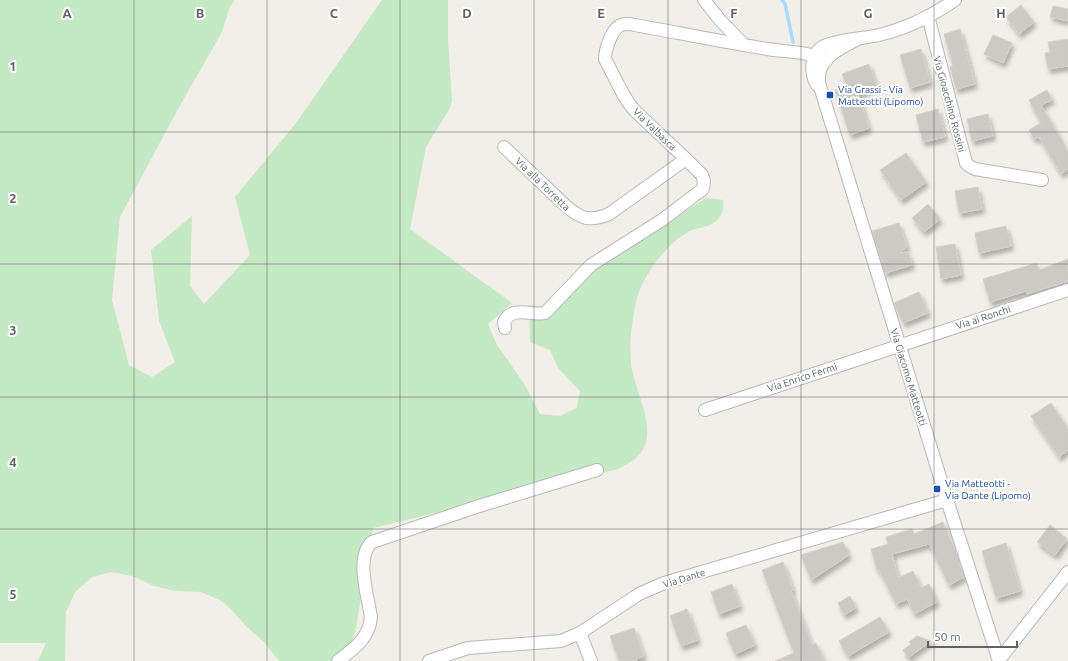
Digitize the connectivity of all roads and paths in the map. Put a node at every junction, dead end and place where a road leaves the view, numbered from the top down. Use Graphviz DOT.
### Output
graph roads {
  1 [pos="704,0"];
  2 [pos="955,0"];
  3 [pos="928,16"];
  4 [pos="744,45"];
  5 [pos="820,59"];
  6 [pos="504,147"];
  7 [pos="686,159"];
  8 [pos="1042,180"];
  9 [pos="1068,290"];
  10 [pos="505,328"];
  11 [pos="899,345"];
  12 [pos="705,410"];
  13 [pos="596,470"];
  14 [pos="947,500"];
  15 [pos="1068,572"];
  16 [pos="580,633"];
  17 [pos="338,661"];
  18 [pos="429,661"];
  19 [pos="591,661"];
  20 [pos="999,661"];
  1 -- 4 [label="street"];
  2 -- 3 [label="street"];
  3 -- 5 [label="street"];
  3 -- 8 [label="street, Via Gioacchino Rossini"];
  4 -- 5 [label="street, Via Valbasca"];
  4 -- 7 [label="street, Via Valbasca"];
  5 -- 11 [label="street, Via Giacomo Matteotti"];
  6 -- 7 [label="street, Via alla Torretta"];
  7 -- 10 [label="street, Via Valbasca"];
  9 -- 11 [label="street, Via ai Ronchi"];
  11 -- 12 [label="street, Via Enrico Fermi"];
  11 -- 14 [label="street, Via Giacomo Matteotti"];
  13 -- 17 [label="street"];
  14 -- 16 [label="street, Via Dante"];
  14 -- 20 [label="street, Via Giacomo Matteotti"];
  15 -- 20 [label="street"];
  16 -- 18 [label="street, Via Dante"];
  16 -- 19 [label="street"];
}
